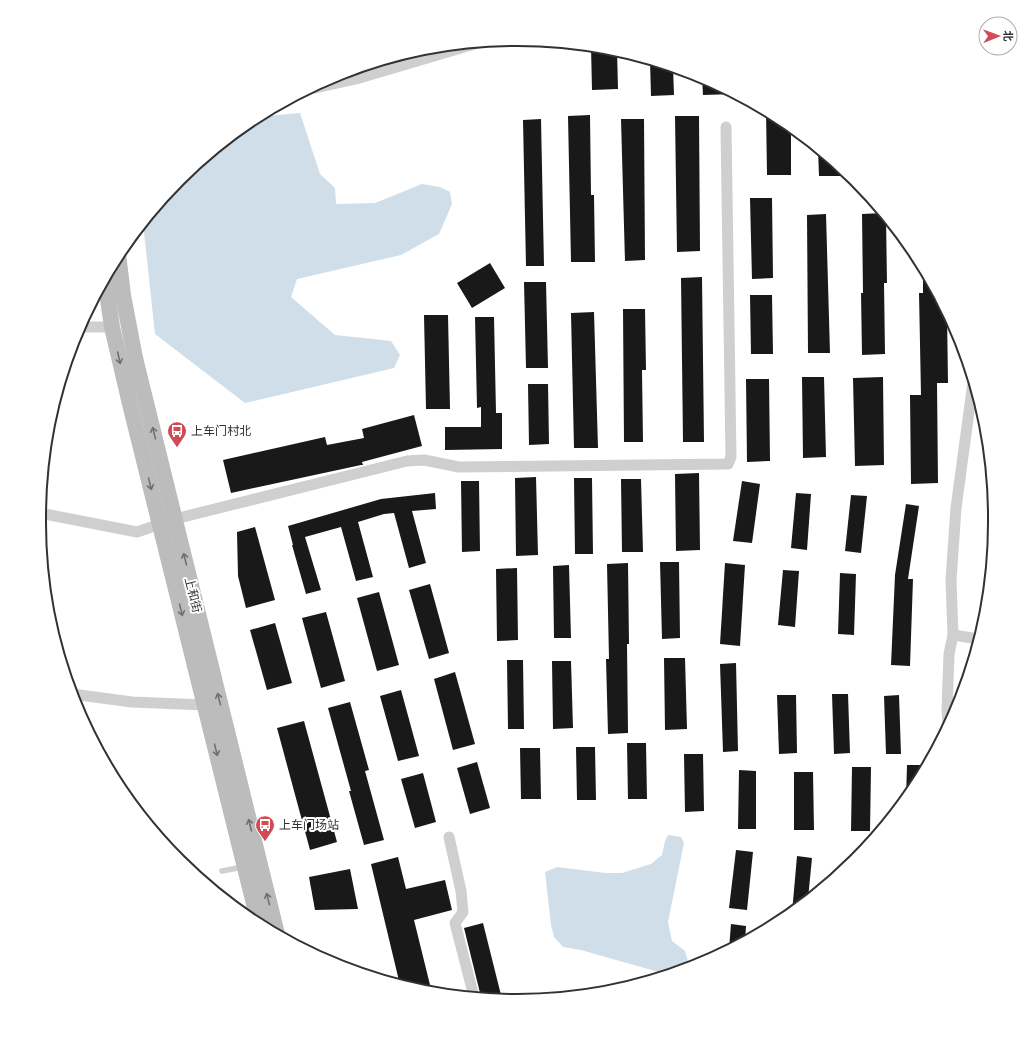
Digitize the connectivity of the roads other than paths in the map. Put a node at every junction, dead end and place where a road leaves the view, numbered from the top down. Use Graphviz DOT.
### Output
graph roads {
  1 [pos="452,51"];
  2 [pos="332,84"];
  3 [pos="726,127"];
  4 [pos="119,264"];
  5 [pos="106,287"];
  6 [pos="87,327"];
  7 [pos="112,327"];
  8 [pos="971,393"];
  9 [pos="46,514"];
  10 [pos="167,521"];
  11 [pos="953,635"];
  12 [pos="973,639"];
  13 [pos="79,695"];
  14 [pos="205,705"];
  15 [pos="947,713"];
  16 [pos="449,837"];
  17 [pos="252,865"];
  18 [pos="222,871"];
  19 [pos="258,917"];
  20 [pos="274,927"];
  21 [pos="473,992"];
  1 -- 2 [label="street"];
  3 -- 10 [label="street"];
  10 -- 4 [label="street, 上和街, one-way"];
  5 -- 7 [label="street, 上和街"];
  6 -- 7 [label="street"];
  7 -- 10 [label="street, 上和街, one-way"];
  8 -- 11 [label="street"];
  9 -- 10 [label="street"];
  10 -- 14 [label="street, 上和街, one-way"];
  17 -- 10 [label="street, 上和街, one-way"];
  11 -- 12 [label="street"];
  11 -- 15 [label="street"];
  13 -- 14 [label="street"];
  14 -- 17 [label="street, 上和街, one-way"];
  16 -- 21 [label="street"];
  17 -- 18 [label="lane"];
  17 -- 19 [label="street, 上和街"];
  20 -- 17 [label="street, 上和街, one-way"];
}
